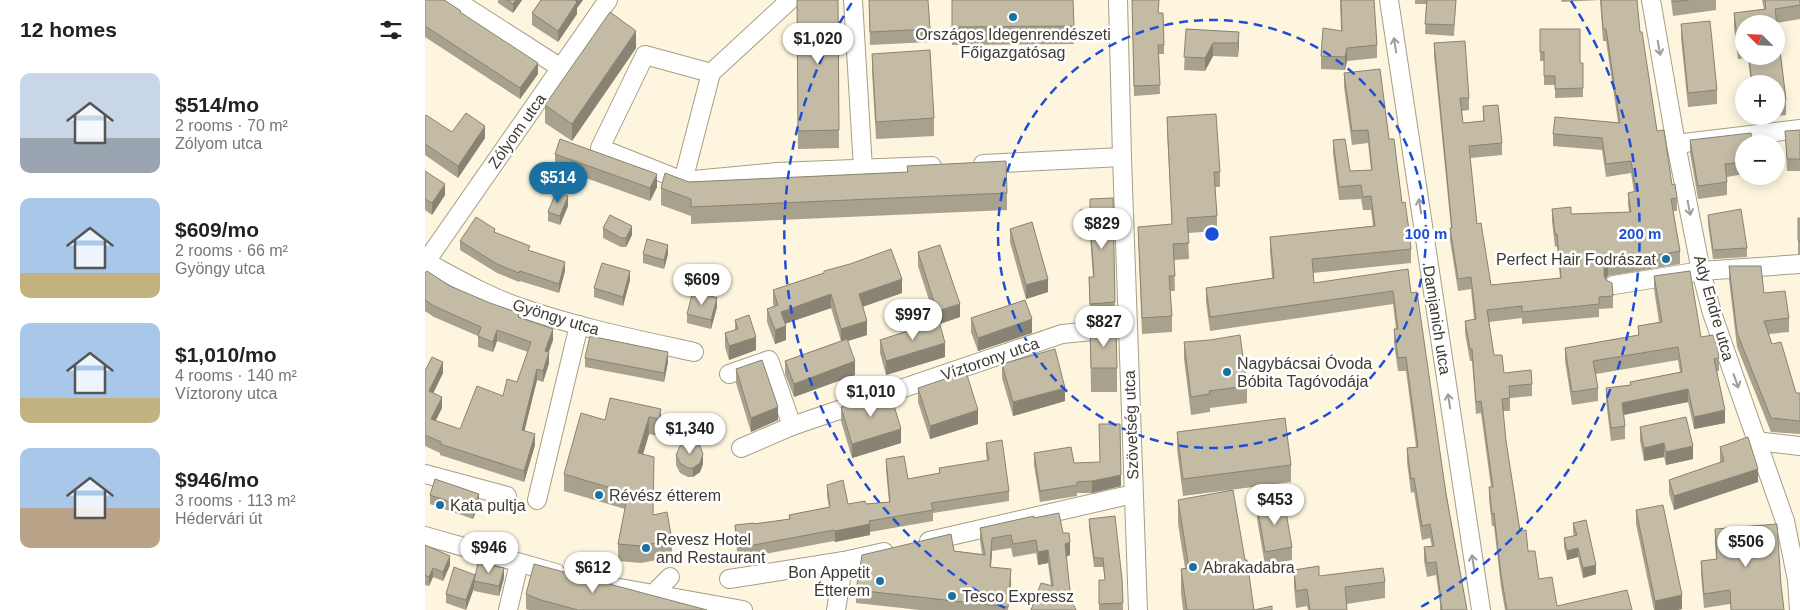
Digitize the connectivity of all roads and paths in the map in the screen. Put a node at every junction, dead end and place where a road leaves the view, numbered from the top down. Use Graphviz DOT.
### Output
graph roads {
  1 [pos="455,0"];
  2 [pos="608,0"];
  3 [pos="790,0"];
  4 [pos="853,0"];
  5 [pos="1118,0"];
  6 [pos="1389,0"];
  7 [pos="1651,0"];
  8 [pos="561,68"];
  9 [pos="711,73"];
  10 [pos="1800,129"];
  11 [pos="1676,144"];
  12 [pos="1122,157"];
  13 [pos="971,164"];
  14 [pos="951,165"];
  15 [pos="863,169"];
  16 [pos="683,181"];
  17 [pos="428,253"];
  18 [pos="1800,264"];
  19 [pos="1701,271"];
  20 [pos="1614,285"];
  21 [pos="579,325"];
  22 [pos="1127,327"];
  23 [pos="694,352"];
  24 [pos="729,374"];
  25 [pos="792,426"];
  26 [pos="1756,441"];
  27 [pos="1800,446"];
  28 [pos="741,448"];
  29 [pos="425,474"];
  30 [pos="1133,494"];
  31 [pos="507,496"];
  32 [pos="537,500"];
  33 [pos="425,536"];
  34 [pos="844,561"];
  35 [pos="519,563"];
  36 [pos="571,576"];
  37 [pos="671,577"];
  38 [pos="729,579"];
  39 [pos="606,585"];
  40 [pos="654,595"];
  41 [pos="508,610"];
  42 [pos="743,610"];
  43 [pos="836,610"];
  44 [pos="1138,610"];
  45 [pos="1481,610"];
  46 [pos="1799,610"];
  1 -- 8 [label="street"];
  2 -- 8 [label="street, Zólyom utca"];
  3 -- 9 [label="street"];
  4 -- 15 [label="street"];
  5 -- 12 [label="street, Szövetség utca"];
  45 -- 6 [label="street, Damjanich utca, one-way"];
  7 -- 11 [label="street, Ady Endre utca, one-way"];
  8 -- 17 [label="street, Zólyom utca"];
  9 -- 16 [label="street"];
  9 -- 16 [label="street"];
  10 -- 11 [label="street"];
  11 -- 19 [label="street, Ady Endre utca, one-way"];
  12 -- 13 [label="street"];
  12 -- 22 [label="street, Szövetség utca"];
  14 -- 15 [label="street"];
  15 -- 16 [label="street"];
  17 -- 21 [label="street, Gyöngy utca"];
  18 -- 19 [label="street"];
  19 -- 20 [label="street"];
  19 -- 26 [label="street, Ady Endre utca, one-way"];
  21 -- 23 [label="street, Gyöngy utca"];
  21 -- 32 [label="street"];
  22 -- 25 [label="street, Víztorony utca"];
  22 -- 30 [label="street, Szövetség utca"];
  24 -- 25 [label="street"];
  25 -- 28 [label="street, Víztorony utca"];
  26 -- 27 [label="street"];
  26 -- 46 [label="street, Ady Endre utca"];
  29 -- 31 [label="street"];
  30 -- 34 [label="street"];
  30 -- 44 [label="street, Szövetség utca"];
  33 -- 35 [label="street"];
  34 -- 38 [label="street"];
  34 -- 43 [label="street"];
  35 -- 36 [label="street"];
  35 -- 41 [label="street"];
  37 -- 40 [label="street"];
  39 -- 40 [label="street"];
  40 -- 42 [label="street"];
}
